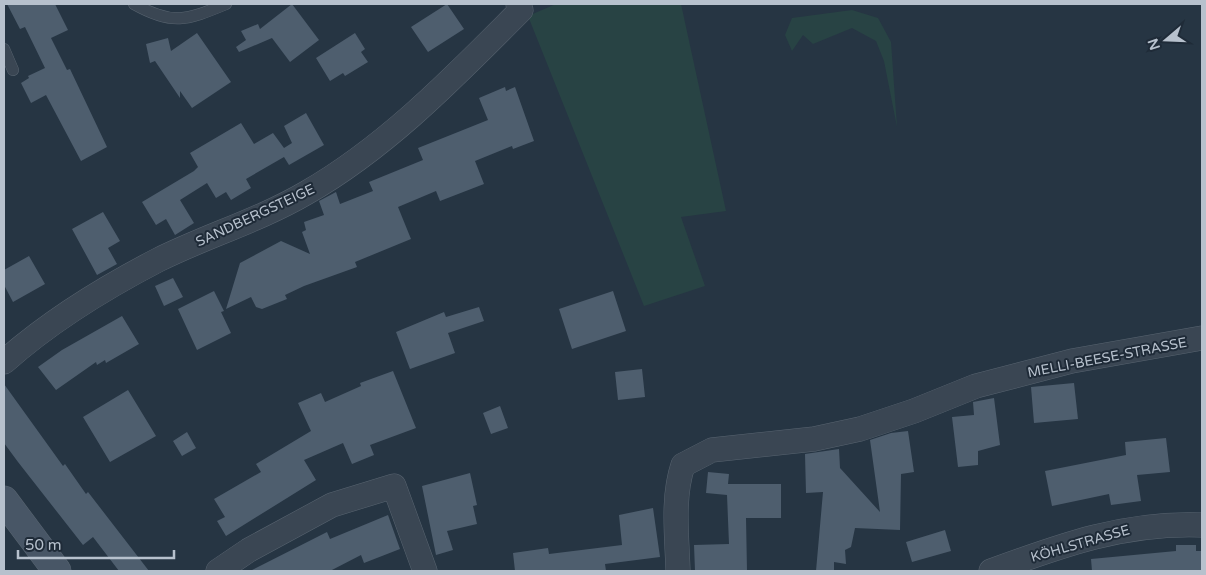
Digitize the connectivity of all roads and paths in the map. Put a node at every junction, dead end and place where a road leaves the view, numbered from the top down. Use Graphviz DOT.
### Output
graph roads {
  1 [pos="134,4"];
  2 [pos="226,4"];
  3 [pos="524,6"];
  4 [pos="4,49"];
  5 [pos="13,70"];
  6 [pos="1202,338"];
  7 [pos="4,362"];
  8 [pos="4,500"];
  9 [pos="1202,525"];
  10 [pos="57,571"];
  11 [pos="218,571"];
  12 [pos="425,571"];
  13 [pos="678,571"];
  14 [pos="991,571"];
  1 -- 2 [label="lane"];
  3 -- 7 [label="street, SANDBERGSTEIGE"];
  4 -- 5 [label="lane"];
  6 -- 13 [label="street, MELLI-BEESE-STRASSE"];
  8 -- 10 [label="street"];
  9 -- 14 [label="street, KÖHLSTRASSE"];
  11 -- 12 [label="street"];
}
